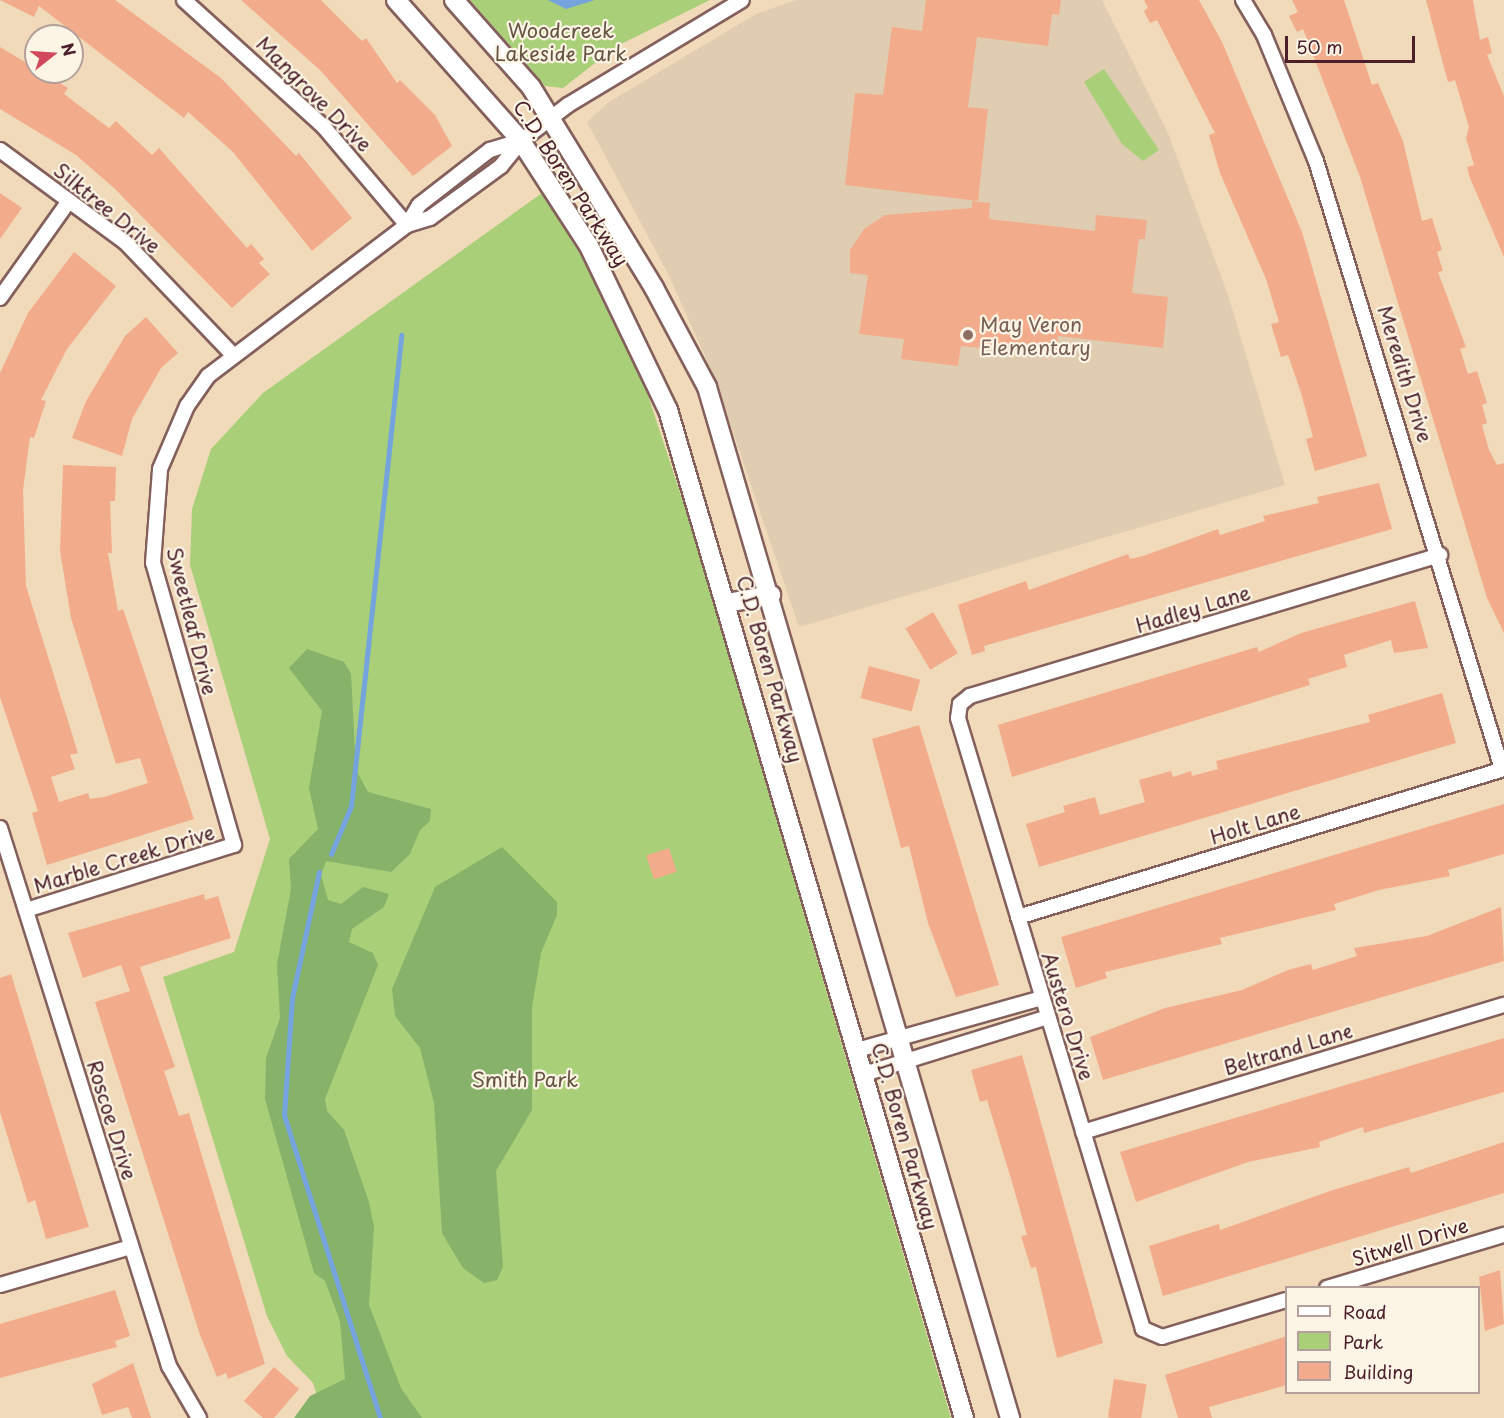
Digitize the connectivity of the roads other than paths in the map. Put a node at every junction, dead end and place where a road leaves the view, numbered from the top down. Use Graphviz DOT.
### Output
graph roads {
  1 [pos="184,0"];
  2 [pos="396,0"];
  3 [pos="454,0"];
  4 [pos="742,0"];
  5 [pos="1243,0"];
  6 [pos="550,118"];
  7 [pos="521,141"];
  8 [pos="0,150"];
  9 [pos="69,201"];
  10 [pos="406,225"];
  11 [pos="0,298"];
  12 [pos="232,355"];
  13 [pos="1440,555"];
  14 [pos="771,596"];
  15 [pos="728,603"];
  16 [pos="960,704"];
  17 [pos="1503,769"];
  18 [pos="0,828"];
  19 [pos="234,845"];
  20 [pos="26,910"];
  21 [pos="1018,917"];
  22 [pos="1042,998"];
  23 [pos="1504,1005"];
  24 [pos="1048,1017"];
  25 [pos="899,1038"];
  26 [pos="857,1050"];
  27 [pos="905,1061"];
  28 [pos="864,1074"];
  29 [pos="1083,1132"];
  30 [pos="1504,1235"];
  31 [pos="131,1247"];
  32 [pos="0,1285"];
  33 [pos="1330,1286"];
  34 [pos="1285,1301"];
  35 [pos="199,1418"];
  36 [pos="964,1418"];
  37 [pos="1010,1418"];
  1 -- 10 [label="street, Mangrove Drive"];
  2 -- 7 [label="street, C.D. Boren Parkway"];
  3 -- 6 [label="street, C.D. Boren Parkway"];
  4 -- 6 [label="street"];
  5 -- 13 [label="street, Meredith Drive"];
  6 -- 7 [label="street"];
  6 -- 14 [label="street, C.D. Boren Parkway"];
  7 -- 10 [label="street, Sweetleaf Drive"];
  7 -- 15 [label="street, C.D. Boren Parkway"];
  8 -- 9 [label="street, Silktree Drive"];
  9 -- 11 [label="street"];
  9 -- 12 [label="street, Silktree Drive"];
  10 -- 12 [label="street, Sweetleaf Drive"];
  12 -- 19 [label="street, Sweetleaf Drive"];
  13 -- 16 [label="street, Hadley Lane"];
  13 -- 17 [label="street, Meredith Drive"];
  14 -- 15 [label="street"];
  14 -- 25 [label="street, C.D. Boren Parkway"];
  15 -- 26 [label="street, C.D. Boren Parkway"];
  16 -- 21 [label="street, Austero Drive"];
  17 -- 21 [label="street, Holt Lane"];
  18 -- 20 [label="street, Roscoe Drive"];
  19 -- 20 [label="street, Marble Creek Drive"];
  20 -- 31 [label="street, Roscoe Drive"];
  21 -- 22 [label="street, Austero Drive"];
  22 -- 24 [label="street, Austero Drive"];
  22 -- 25 [label="street"];
  23 -- 29 [label="street, Beltrand Lane"];
  24 -- 27 [label="street"];
  24 -- 29 [label="street, Austero Drive"];
  25 -- 26 [label="street"];
  25 -- 27 [label="street, C.D. Boren Parkway"];
  26 -- 28 [label="street, C.D. Boren Parkway"];
  27 -- 28 [label="street"];
  27 -- 37 [label="street, C.D. Boren Parkway"];
  28 -- 36 [label="street, C.D. Boren Parkway"];
  29 -- 34 [label="street, Austero Drive"];
  30 -- 33 [label="street, Sitwell Drive"];
  31 -- 32 [label="street"];
  31 -- 35 [label="street, Roscoe Drive"];
}
